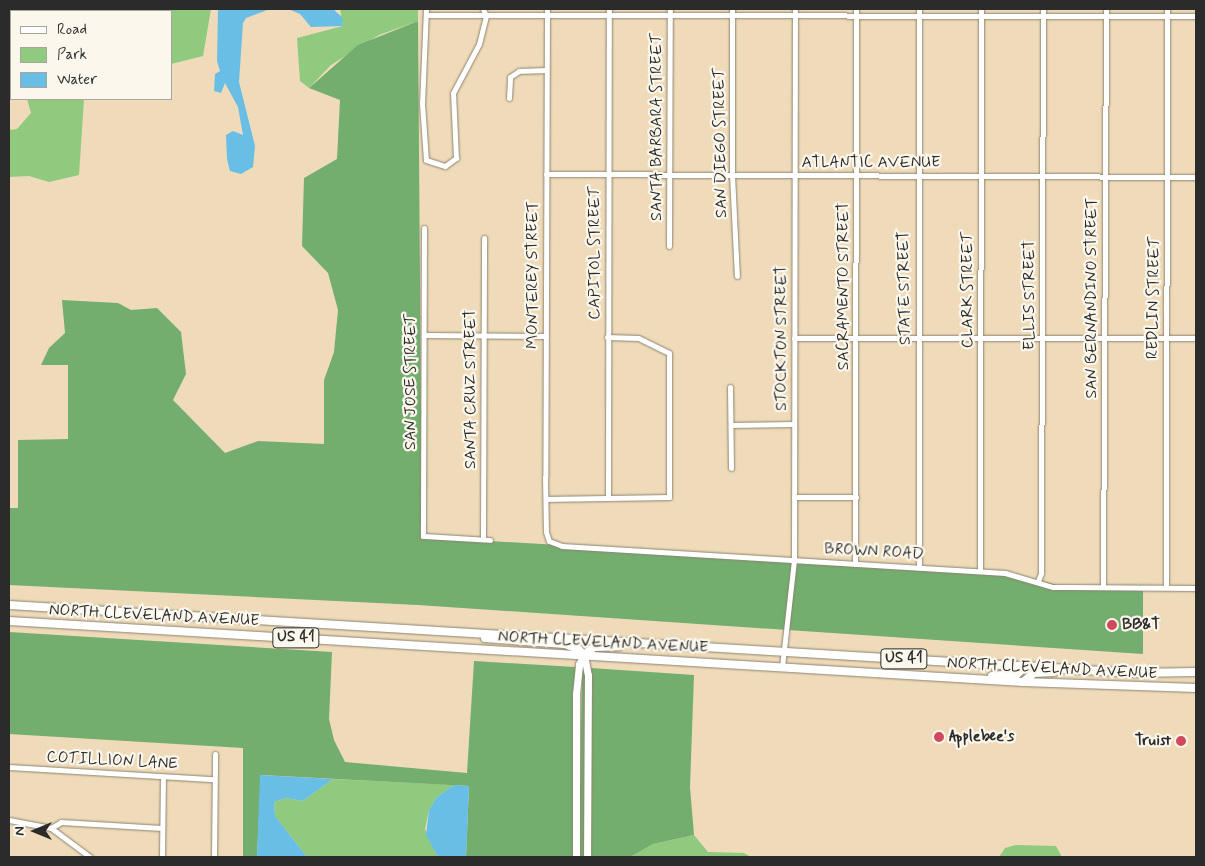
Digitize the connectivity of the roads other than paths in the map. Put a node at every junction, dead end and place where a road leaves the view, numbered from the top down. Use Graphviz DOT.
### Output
graph roads {
  1 [pos="426,9"];
  2 [pos="483,9"];
  3 [pos="1043,9"];
  4 [pos="1106,9"];
  5 [pos="1167,9"];
  6 [pos="547,11"];
  7 [pos="608,11"];
  8 [pos="670,11"];
  9 [pos="732,11"];
  10 [pos="795,11"];
  11 [pos="856,11"];
  12 [pos="919,11"];
  13 [pos="981,12"];
  14 [pos="427,15"];
  15 [pos="486,16"];
  16 [pos="1043,16"];
  17 [pos="1106,16"];
  18 [pos="1167,16"];
  19 [pos="1196,16"];
  20 [pos="546,70"];
  21 [pos="509,98"];
  22 [pos="546,174"];
  23 [pos="608,175"];
  24 [pos="669,175"];
  25 [pos="732,175"];
  26 [pos="794,176"];
  27 [pos="856,176"];
  28 [pos="917,176"];
  29 [pos="981,176"];
  30 [pos="1044,176"];
  31 [pos="1105,176"];
  32 [pos="1166,176"];
  33 [pos="1196,176"];
  34 [pos="424,228"];
  35 [pos="484,238"];
  36 [pos="669,246"];
  37 [pos="737,276"];
  38 [pos="424,335"];
  39 [pos="484,336"];
  40 [pos="546,336"];
  41 [pos="856,336"];
  42 [pos="608,337"];
  43 [pos="918,337"];
  44 [pos="980,337"];
  45 [pos="1042,337"];
  46 [pos="1166,337"];
  47 [pos="794,338"];
  48 [pos="1104,338"];
  49 [pos="1196,338"];
  50 [pos="730,387"];
  51 [pos="794,424"];
  52 [pos="731,426"];
  53 [pos="732,468"];
  54 [pos="794,497"];
  55 [pos="608,498"];
  56 [pos="856,498"];
  57 [pos="546,499"];
  58 [pos="483,539"];
  59 [pos="490,540"];
  60 [pos="550,541"];
  61 [pos="794,560"];
  62 [pos="855,564"];
  63 [pos="919,567"];
  64 [pos="980,571"];
  65 [pos="1038,581"];
  66 [pos="1103,587"];
  67 [pos="1166,588"];
  68 [pos="1196,588"];
  69 [pos="9,605"];
  70 [pos="9,620"];
  71 [pos="440,630"];
  72 [pos="652,644"];
  73 [pos="783,652"];
  74 [pos="584,655"];
  75 [pos="1026,666"];
  76 [pos="782,667"];
  77 [pos="1090,670"];
  78 [pos="1196,672"];
  79 [pos="965,679"];
  80 [pos="1023,682"];
  81 [pos="1195,688"];
  82 [pos="215,754"];
  83 [pos="9,767"];
  84 [pos="163,777"];
  85 [pos="214,780"];
  86 [pos="9,820"];
  87 [pos="51,828"];
  88 [pos="162,828"];
  89 [pos="90,857"];
  90 [pos="162,857"];
  91 [pos="214,857"];
  92 [pos="576,857"];
  93 [pos="587,857"];
  1 -- 14 [label="street"];
  2 -- 15 [label="street"];
  3 -- 16 [label="street, ELLIS STREET"];
  4 -- 17 [label="street, SAN BERNANDINO STREET"];
  5 -- 18 [label="street, REDLIN STREET"];
  6 -- 7 [label="street"];
  6 -- 15 [label="street"];
  6 -- 20 [label="street, MONTEREY STREET"];
  7 -- 8 [label="street"];
  7 -- 23 [label="street, CAPITOL STREET"];
  8 -- 9 [label="street"];
  8 -- 24 [label="street, SANTA BARBARA STREET"];
  9 -- 10 [label="street"];
  9 -- 25 [label="street, SAN DIEGO STREET"];
  10 -- 11 [label="street"];
  10 -- 26 [label="street, STOCKTON STREET"];
  11 -- 12 [label="street"];
  11 -- 27 [label="street, SACRAMENTO STREET"];
  12 -- 13 [label="street"];
  12 -- 28 [label="street, STATE STREET"];
  13 -- 16 [label="street"];
  13 -- 29 [label="street, CLARK STREET"];
  14 -- 15 [label="street"];
  14 -- 15 [label="street"];
  16 -- 17 [label="street"];
  16 -- 30 [label="street, ELLIS STREET"];
  17 -- 18 [label="street"];
  17 -- 31 [label="street, SAN BERNANDINO STREET"];
  18 -- 19 [label="street"];
  18 -- 32 [label="street, REDLIN STREET"];
  20 -- 21 [label="street"];
  20 -- 22 [label="street, MONTEREY STREET"];
  22 -- 23 [label="street, ATLANTIC AVENUE"];
  22 -- 40 [label="street, MONTEREY STREET"];
  23 -- 24 [label="street, ATLANTIC AVENUE"];
  23 -- 42 [label="street, CAPITOL STREET"];
  24 -- 25 [label="street, ATLANTIC AVENUE"];
  24 -- 36 [label="street, SANTA BARBARA STREET"];
  25 -- 26 [label="street, ATLANTIC AVENUE"];
  25 -- 37 [label="street, SAN DIEGO STREET"];
  26 -- 27 [label="street, ATLANTIC AVENUE"];
  26 -- 47 [label="street, STOCKTON STREET"];
  27 -- 28 [label="street, ATLANTIC AVENUE"];
  27 -- 41 [label="street, SACRAMENTO STREET"];
  28 -- 29 [label="street, ATLANTIC AVENUE"];
  28 -- 43 [label="street, STATE STREET"];
  29 -- 30 [label="street, ATLANTIC AVENUE"];
  29 -- 44 [label="street, CLARK STREET"];
  30 -- 31 [label="street, ATLANTIC AVENUE"];
  30 -- 45 [label="street, ELLIS STREET"];
  31 -- 32 [label="street, ATLANTIC AVENUE"];
  31 -- 48 [label="street, SAN BERNANDINO STREET"];
  32 -- 33 [label="street, ATLANTIC AVENUE"];
  32 -- 46 [label="street, REDLIN STREET"];
  34 -- 38 [label="street, SAN JOSE STREET"];
  35 -- 39 [label="street, SANTA CRUZ STREET"];
  38 -- 39 [label="street"];
  38 -- 58 [label="street, SAN JOSE STREET"];
  39 -- 40 [label="street"];
  39 -- 58 [label="street, SANTA CRUZ STREET"];
  40 -- 57 [label="street, MONTEREY STREET"];
  41 -- 43 [label="street"];
  41 -- 47 [label="street"];
  41 -- 56 [label="street, SACRAMENTO STREET"];
  42 -- 55 [label="street, CAPITOL STREET"];
  42 -- 55 [label="street"];
  43 -- 44 [label="street"];
  43 -- 63 [label="street, STATE STREET"];
  44 -- 45 [label="street"];
  44 -- 64 [label="street, CLARK STREET"];
  45 -- 48 [label="street"];
  45 -- 65 [label="street, ELLIS STREET"];
  46 -- 48 [label="street"];
  46 -- 49 [label="street"];
  46 -- 67 [label="street, REDLIN STREET"];
  47 -- 51 [label="street, STOCKTON STREET"];
  48 -- 66 [label="street, SAN BERNANDINO STREET"];
  50 -- 52 [label="street"];
  51 -- 52 [label="street"];
  51 -- 54 [label="street, STOCKTON STREET"];
  52 -- 53 [label="street"];
  54 -- 56 [label="street"];
  54 -- 61 [label="street, STOCKTON STREET"];
  55 -- 57 [label="street"];
  56 -- 62 [label="street, SACRAMENTO STREET"];
  57 -- 60 [label="street, MONTEREY STREET"];
  58 -- 59 [label="street"];
  60 -- 61 [label="street, BROWN ROAD"];
  61 -- 62 [label="street, BROWN ROAD"];
  61 -- 73 [label="street, STOCKTON STREET"];
  62 -- 63 [label="street, BROWN ROAD"];
  63 -- 64 [label="street, BROWN ROAD"];
  64 -- 65 [label="street, BROWN ROAD"];
  65 -- 66 [label="street, BROWN ROAD"];
  66 -- 67 [label="street, BROWN ROAD"];
  67 -- 68 [label="street, BROWN ROAD"];
  69 -- 71 [label="main road, NORTH CLEVELAND AVENUE / US 41"];
  70 -- 74 [label="main road, NORTH CLEVELAND AVENUE / US 41"];
  71 -- 72 [label="main road, NORTH CLEVELAND AVENUE / US 41"];
  71 -- 74 [label="main road"];
  72 -- 73 [label="main road, NORTH CLEVELAND AVENUE / US 41"];
  72 -- 74 [label="main road"];
  73 -- 75 [label="main road, NORTH CLEVELAND AVENUE / US 41"];
  73 -- 76 [label="street, STOCKTON STREET"];
  74 -- 76 [label="main road, NORTH CLEVELAND AVENUE / US 41"];
  74 -- 92 [label="main road"];
  74 -- 93 [label="main road"];
  75 -- 77 [label="main road, NORTH CLEVELAND AVENUE / US 41"];
  75 -- 79 [label="main road"];
  76 -- 79 [label="main road, NORTH CLEVELAND AVENUE / US 41"];
  77 -- 78 [label="main road, NORTH CLEVELAND AVENUE / US 41"];
  77 -- 80 [label="main road"];
  79 -- 80 [label="main road, NORTH CLEVELAND AVENUE / US 41"];
  80 -- 81 [label="main road, NORTH CLEVELAND AVENUE / US 41"];
  82 -- 85 [label="street"];
  83 -- 84 [label="street, COTILLION LANE"];
  84 -- 85 [label="street, COTILLION LANE"];
  84 -- 88 [label="street"];
  85 -- 91 [label="street"];
  86 -- 87 [label="street"];
  87 -- 88 [label="street"];
  87 -- 89 [label="street"];
  88 -- 90 [label="street"];
}
